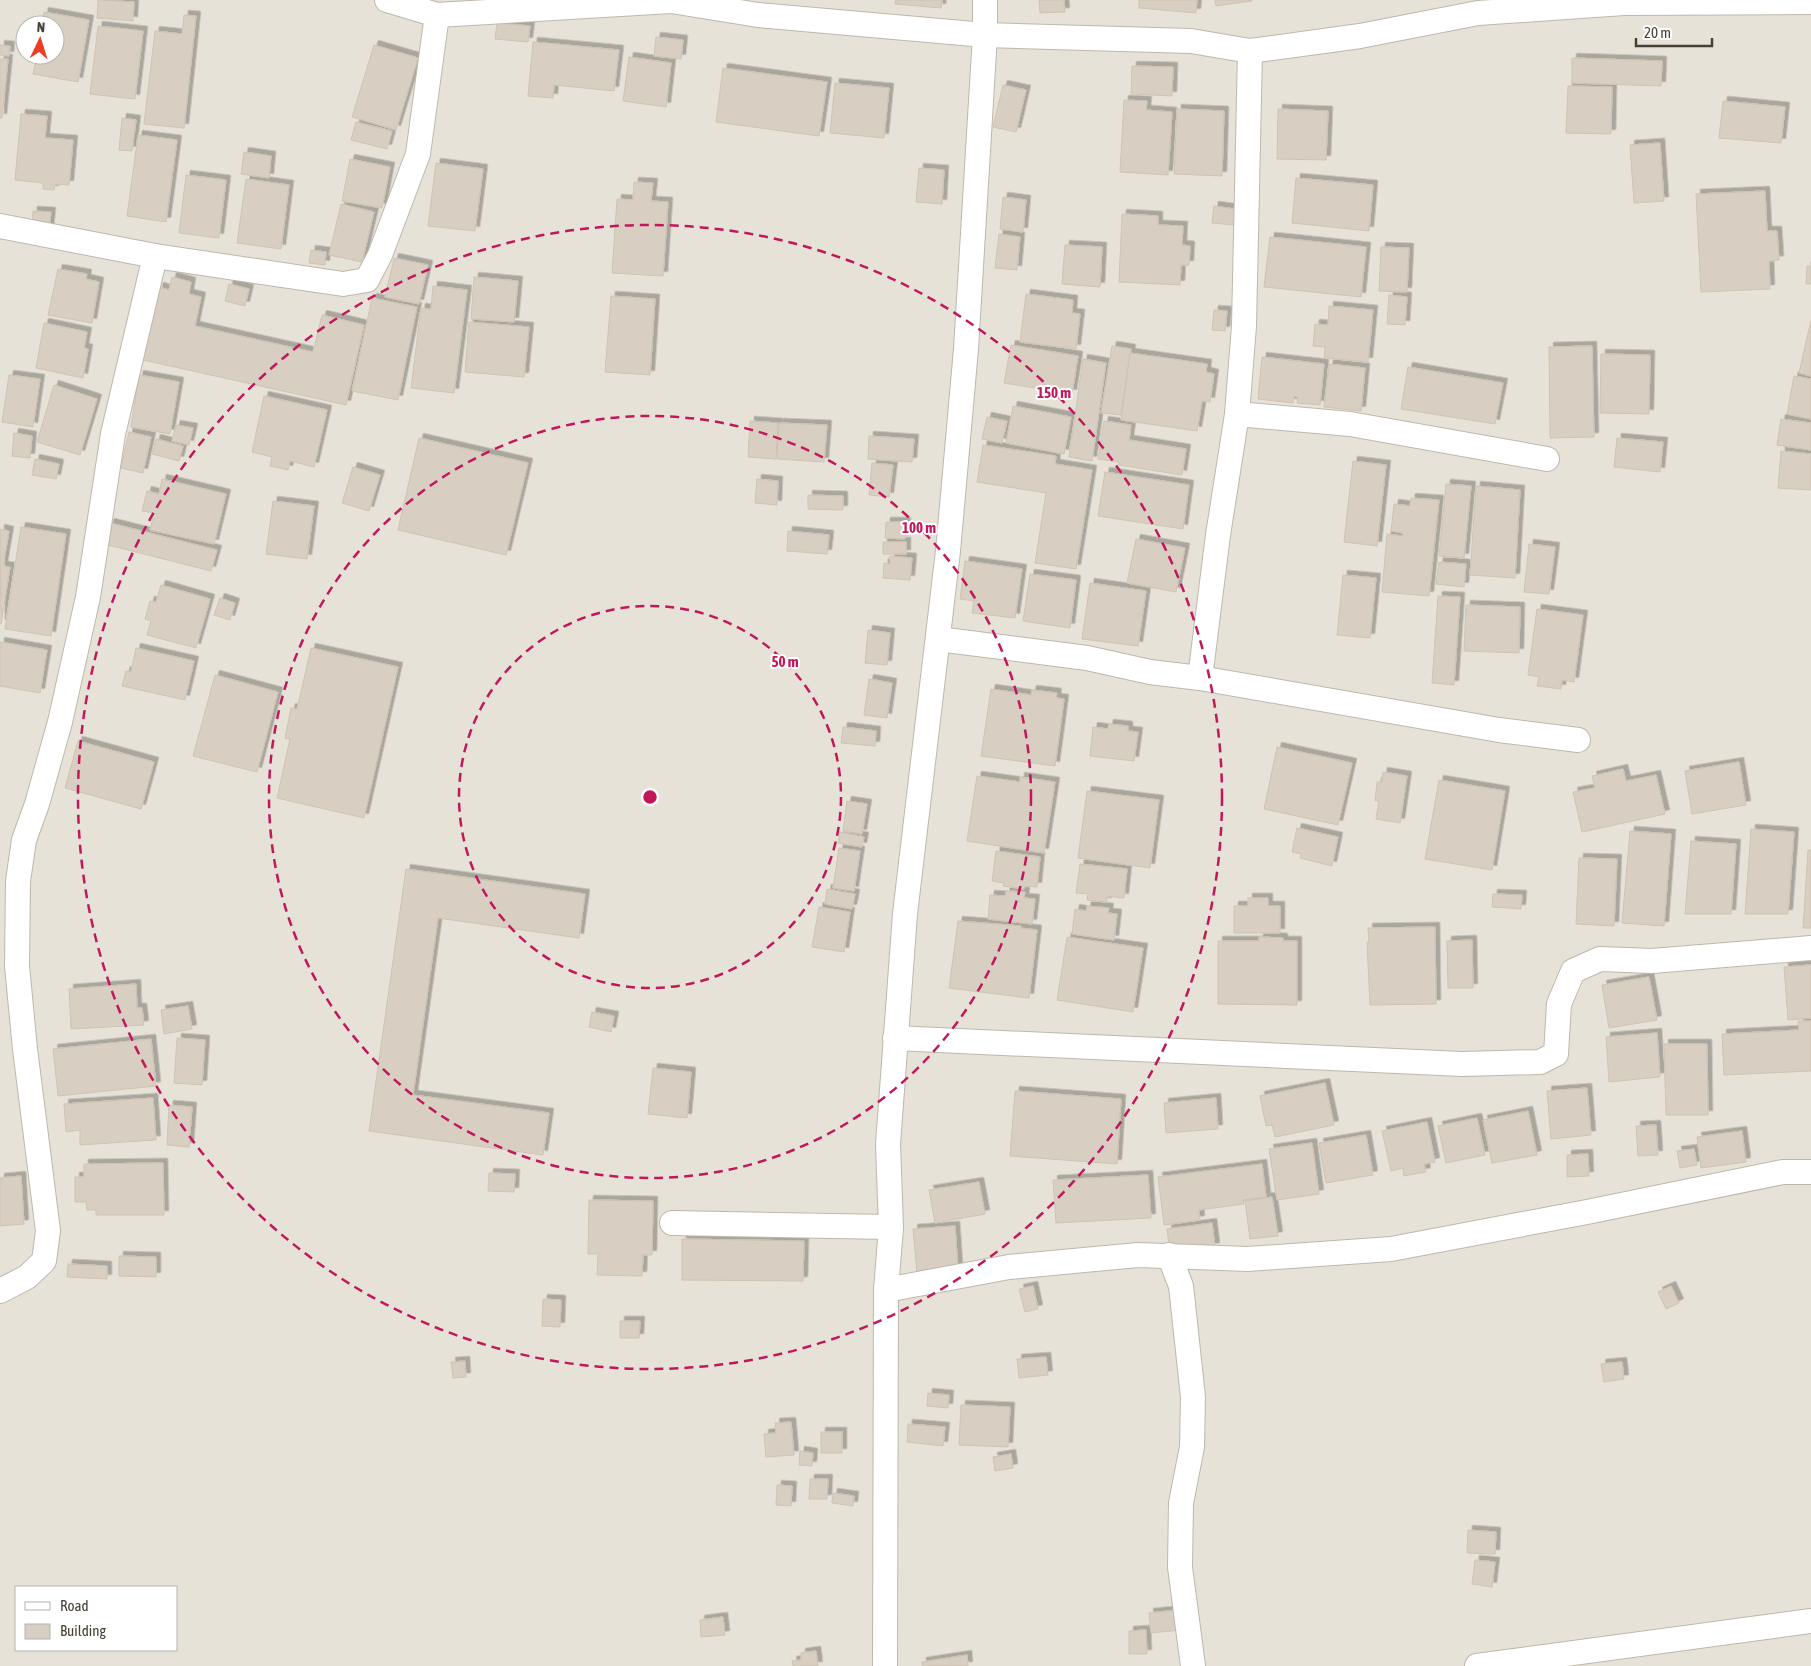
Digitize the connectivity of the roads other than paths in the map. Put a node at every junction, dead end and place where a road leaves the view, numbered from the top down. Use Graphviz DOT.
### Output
graph roads {
  1 [pos="387,0"];
  2 [pos="985,0"];
  3 [pos="1811,2"];
  4 [pos="759,8"];
  5 [pos="437,15"];
  6 [pos="985,35"];
  7 [pos="1250,51"];
  8 [pos="0,226"];
  9 [pos="155,256"];
  10 [pos="1237,414"];
  11 [pos="1547,458"];
  12 [pos="938,639"];
  13 [pos="1200,678"];
  14 [pos="1578,740"];
  15 [pos="1811,948"];
  16 [pos="895,1038"];
  17 [pos="1811,1172"];
  18 [pos="672,1223"];
  19 [pos="891,1227"];
  20 [pos="1168,1255"];
  21 [pos="886,1290"];
  22 [pos="0,1291"];
  23 [pos="1811,1621"];
  24 [pos="885,1666"];
  25 [pos="1193,1666"];
  26 [pos="1477,1666"];
  1 -- 5 [label="street"];
  2 -- 6 [label="street"];
  3 -- 7 [label="street"];
  4 -- 5 [label="street"];
  4 -- 6 [label="street"];
  5 -- 9 [label="street"];
  6 -- 7 [label="street"];
  6 -- 12 [label="street"];
  7 -- 10 [label="street"];
  8 -- 9 [label="street"];
  9 -- 22 [label="street"];
  10 -- 11 [label="street"];
  10 -- 13 [label="street"];
  12 -- 13 [label="street"];
  12 -- 16 [label="street"];
  13 -- 14 [label="street"];
  15 -- 16 [label="street"];
  16 -- 19 [label="street"];
  17 -- 20 [label="street"];
  18 -- 19 [label="street"];
  19 -- 21 [label="street"];
  20 -- 21 [label="street"];
  20 -- 25 [label="street"];
  21 -- 24 [label="street"];
  23 -- 26 [label="street"];
}
